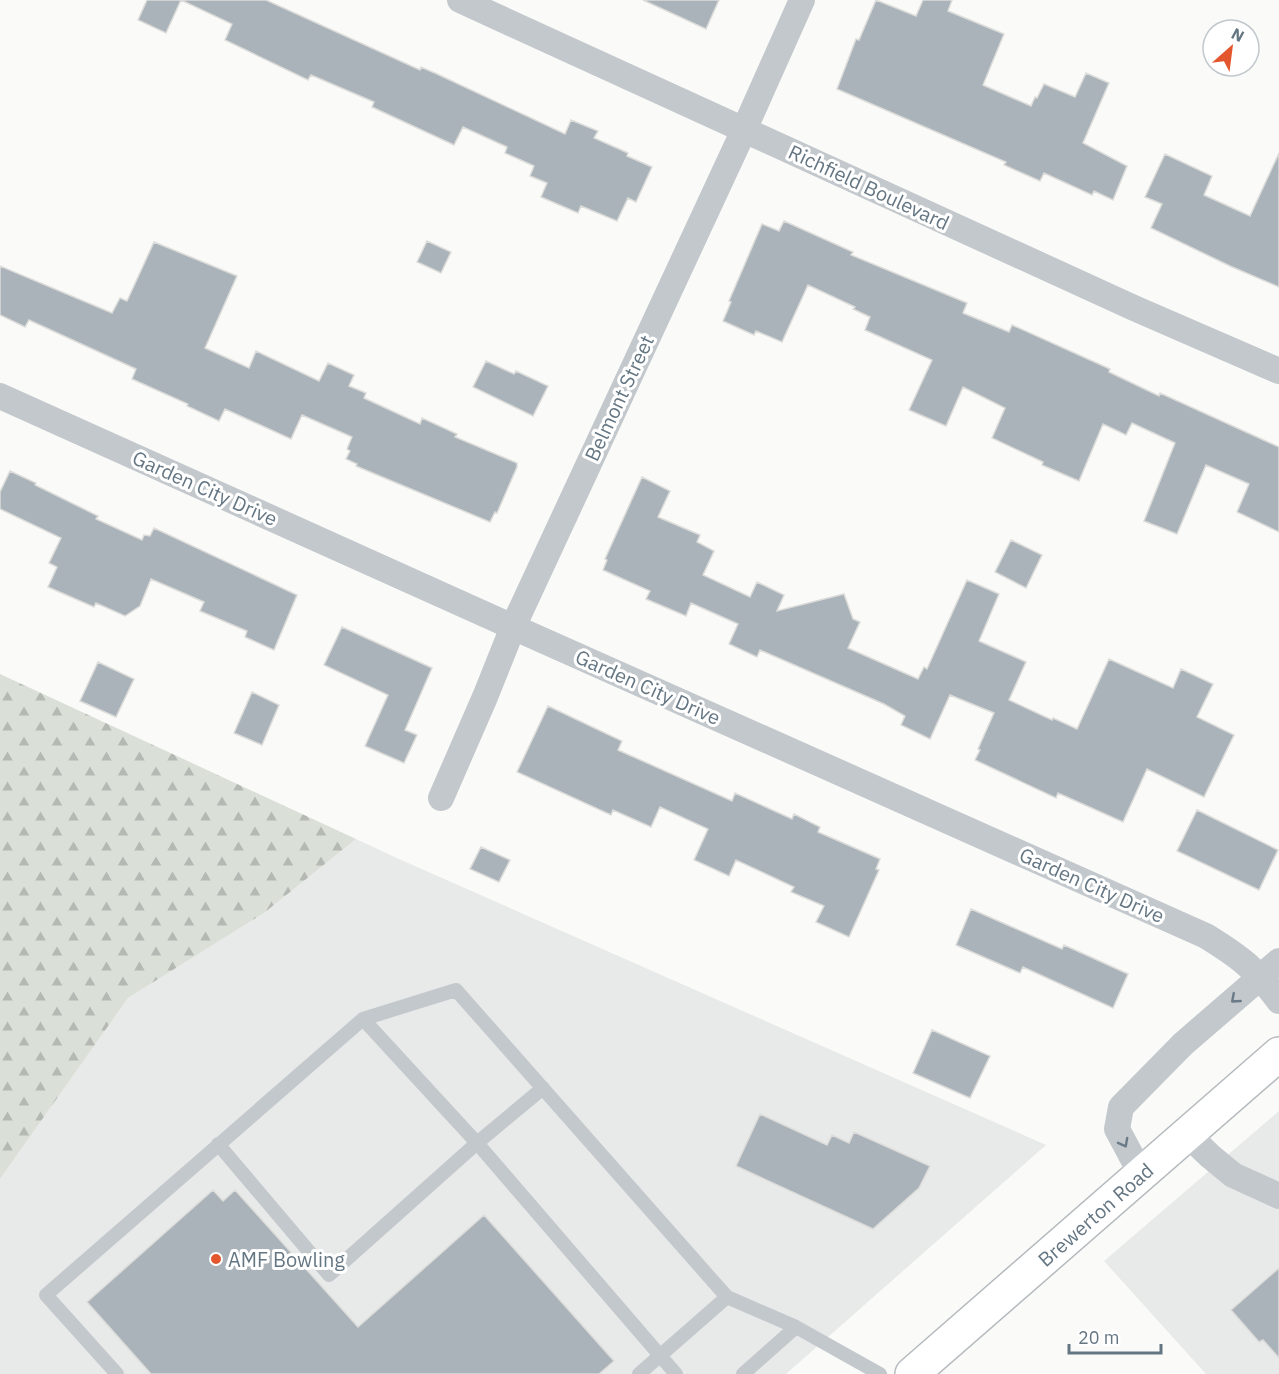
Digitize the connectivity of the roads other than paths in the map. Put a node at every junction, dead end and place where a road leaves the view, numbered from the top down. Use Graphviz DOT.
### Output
graph roads {
  1 [pos="460,0"];
  2 [pos="802,0"];
  3 [pos="744,130"];
  4 [pos="1279,371"];
  5 [pos="0,396"];
  6 [pos="513,627"];
  7 [pos="441,798"];
  8 [pos="1270,968"];
  9 [pos="1279,1001"];
  10 [pos="363,1019"];
  11 [pos="1279,1054"];
  12 [pos="543,1088"];
  13 [pos="1187,1134"];
  14 [pos="477,1143"];
  15 [pos="218,1144"];
  16 [pos="1141,1174"];
  17 [pos="1279,1196"];
  18 [pos="727,1297"];
  19 [pos="796,1327"];
  20 [pos="660,1356"];
  21 [pos="117,1374"];
  22 [pos="639,1374"];
  23 [pos="676,1374"];
  24 [pos="743,1374"];
  25 [pos="880,1374"];
  26 [pos="912,1374"];
  1 -- 3 [label="street, Richfield Boulevard"];
  2 -- 3 [label="street, Belmont Street"];
  3 -- 4 [label="street, Richfield Boulevard"];
  3 -- 6 [label="street, Belmont Street"];
  5 -- 6 [label="street, Garden City Drive"];
  6 -- 7 [label="street, Belmont Street"];
  6 -- 8 [label="street, Garden City Drive"];
  8 -- 9 [label="street, Garden City Drive"];
  8 -- 16 [label="street, one-way"];
  10 -- 12 [label="lane"];
  10 -- 14 [label="lane"];
  10 -- 15 [label="lane"];
  11 -- 13 [label="main road, Brewerton Road"];
  12 -- 14 [label="lane"];
  12 -- 18 [label="lane"];
  13 -- 16 [label="main road, Brewerton Road"];
  13 -- 17 [label="street"];
  14 -- 15 [label="lane"];
  14 -- 20 [label="lane"];
  15 -- 21 [label="lane"];
  16 -- 26 [label="main road, Brewerton Road"];
  18 -- 19 [label="lane"];
  18 -- 20 [label="lane"];
  19 -- 24 [label="lane"];
  19 -- 25 [label="lane"];
  20 -- 22 [label="lane"];
  20 -- 23 [label="lane"];
}
